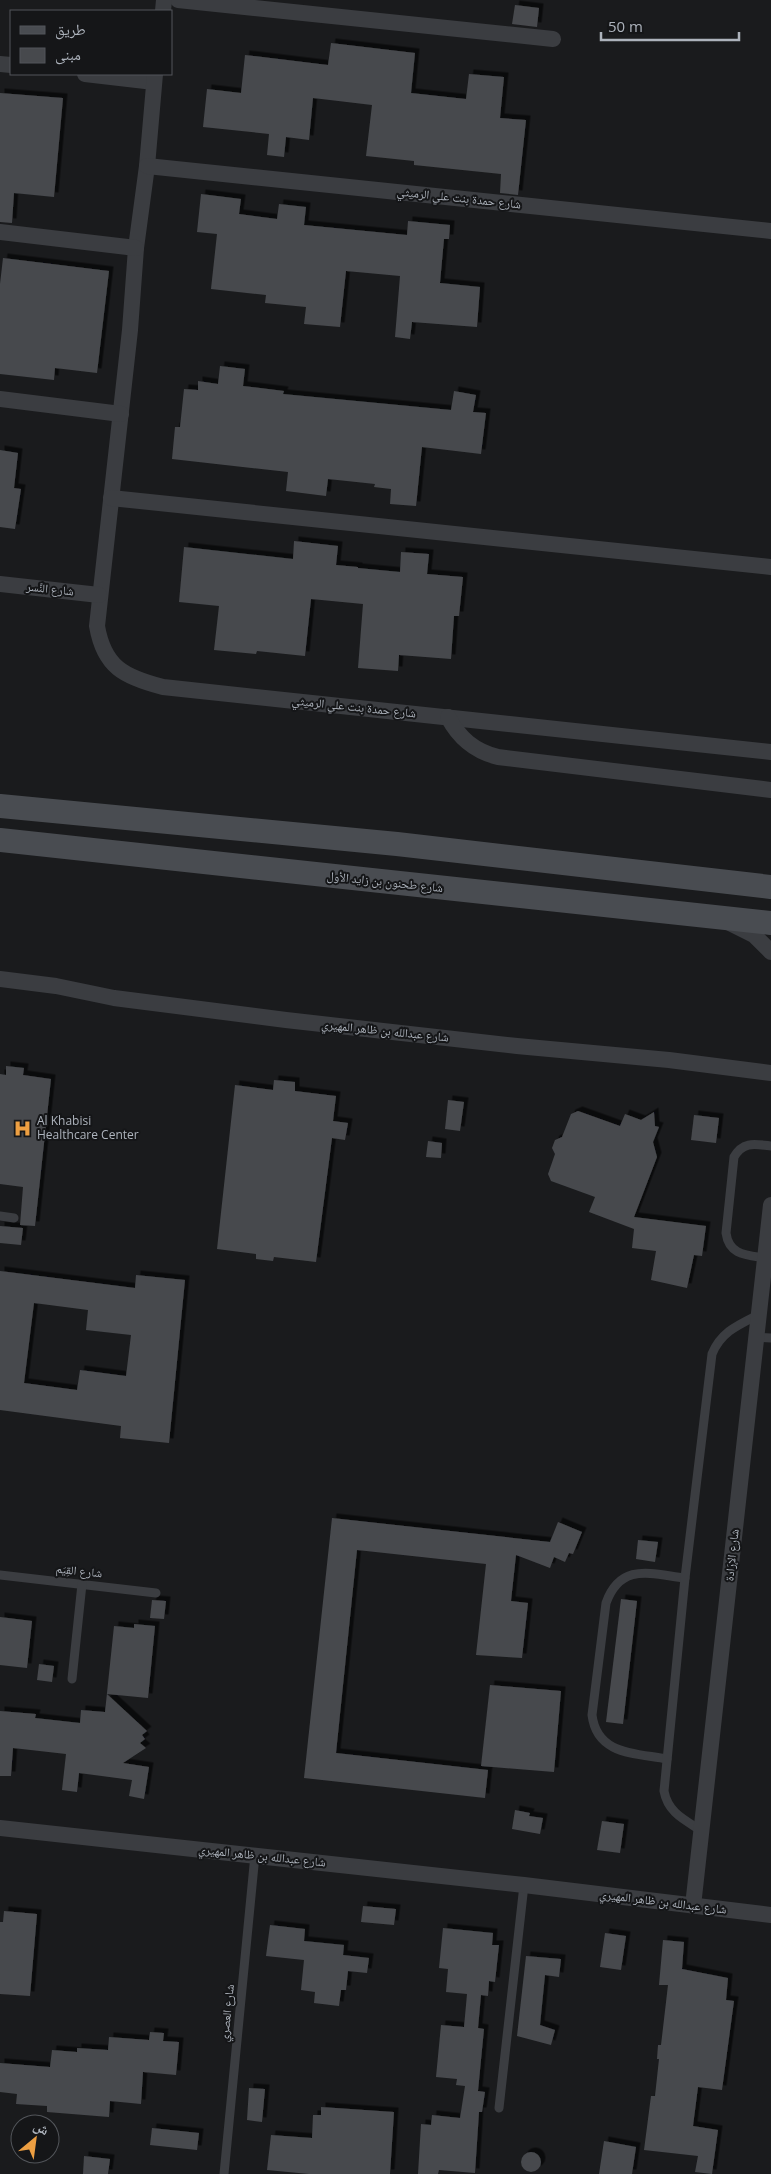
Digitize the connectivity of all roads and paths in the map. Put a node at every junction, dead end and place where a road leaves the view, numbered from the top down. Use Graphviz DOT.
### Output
graph roads {
  1 [pos="178,0"];
  2 [pos="553,39"];
  3 [pos="102,75"];
  4 [pos="154,78"];
  5 [pos="147,166"];
  6 [pos="0,232"];
  7 [pos="771,232"];
  8 [pos="136,248"];
  9 [pos="0,399"];
  10 [pos="120,414"];
  11 [pos="112,498"];
  12 [pos="771,567"];
  13 [pos="0,584"];
  14 [pos="99,595"];
  15 [pos="448,717"];
  16 [pos="771,752"];
  17 [pos="771,790"];
  18 [pos="0,806"];
  19 [pos="0,840"];
  20 [pos="771,887"];
  21 [pos="718,918"];
  22 [pos="771,923"];
  23 [pos="771,952"];
  24 [pos="0,978"];
  25 [pos="771,1073"];
  26 [pos="771,1146"];
  27 [pos="771,1205"];
  28 [pos="0,1216"];
  29 [pos="14,1218"];
  30 [pos="765,1258"];
  31 [pos="758,1315"];
  32 [pos="763,1337"];
  33 [pos="0,1575"];
  34 [pos="686,1578"];
  35 [pos="82,1584"];
  36 [pos="156,1592"];
  37 [pos="72,1679"];
  38 [pos="667,1759"];
  39 [pos="0,1828"];
  40 [pos="702,1831"];
  41 [pos="255,1855"];
  42 [pos="524,1885"];
  43 [pos="693,1906"];
  44 [pos="771,1915"];
  45 [pos="499,2108"];
  46 [pos="224,2174"];
  1 -- 2 [label="street"];
  3 -- 4 [label="street, شارع حمدة بنت علي الرميثي"];
  4 -- 5 [label="street, شارع حمدة بنت علي الرميثي"];
  5 -- 7 [label="street, شارع حمدة بنت علي الرميثي"];
  5 -- 8 [label="street, شارع حمدة بنت علي الرميثي"];
  6 -- 8 [label="street"];
  8 -- 10 [label="street, شارع حمدة بنت علي الرميثي"];
  9 -- 10 [label="street"];
  10 -- 11 [label="street, شارع حمدة بنت علي الرميثي"];
  11 -- 12 [label="street"];
  11 -- 14 [label="street, شارع حمدة بنت علي الرميثي"];
  13 -- 14 [label="street, شارع النَّسر"];
  14 -- 15 [label="street, شارع حمدة بنت علي الرميثي"];
  15 -- 16 [label="street, شارع حمدة بنت علي الرميثي"];
  15 -- 17 [label="street"];
  18 -- 20 [label="street"];
  19 -- 21 [label="street, شارع طحنون بن زايد الأول"];
  21 -- 22 [label="street, شارع طحنون بن زايد الأول"];
  21 -- 23 [label="street"];
  24 -- 25 [label="street, شارع عبدالله بن ظاهر المهيري"];
  26 -- 30 [label="lane"];
  27 -- 30 [label="street, شارع الإرَادة"];
  28 -- 29 [label="lane"];
  30 -- 31 [label="street, شارع الإرَادة"];
  31 -- 32 [label="street, شارع الإرَادة"];
  31 -- 34 [label="lane"];
  32 -- 40 [label="street, شارع الإرَادة"];
  33 -- 35 [label="lane, شارع القِيَم"];
  34 -- 38 [label="lane"];
  34 -- 38 [label="lane"];
  35 -- 36 [label="lane, شارع القِيَم"];
  35 -- 37 [label="lane"];
  38 -- 40 [label="lane"];
  39 -- 41 [label="street, شارع عبدالله بن ظاهر المهيري"];
  40 -- 43 [label="street, شارع الإرَادة"];
  41 -- 42 [label="street, شارع عبدالله بن ظاهر المهيري"];
  41 -- 46 [label="lane, شارع العصري"];
  42 -- 43 [label="street, شارع عبدالله بن ظاهر المهيري"];
  42 -- 45 [label="lane"];
  43 -- 44 [label="street, شارع عبدالله بن ظاهر المهيري"];
}
